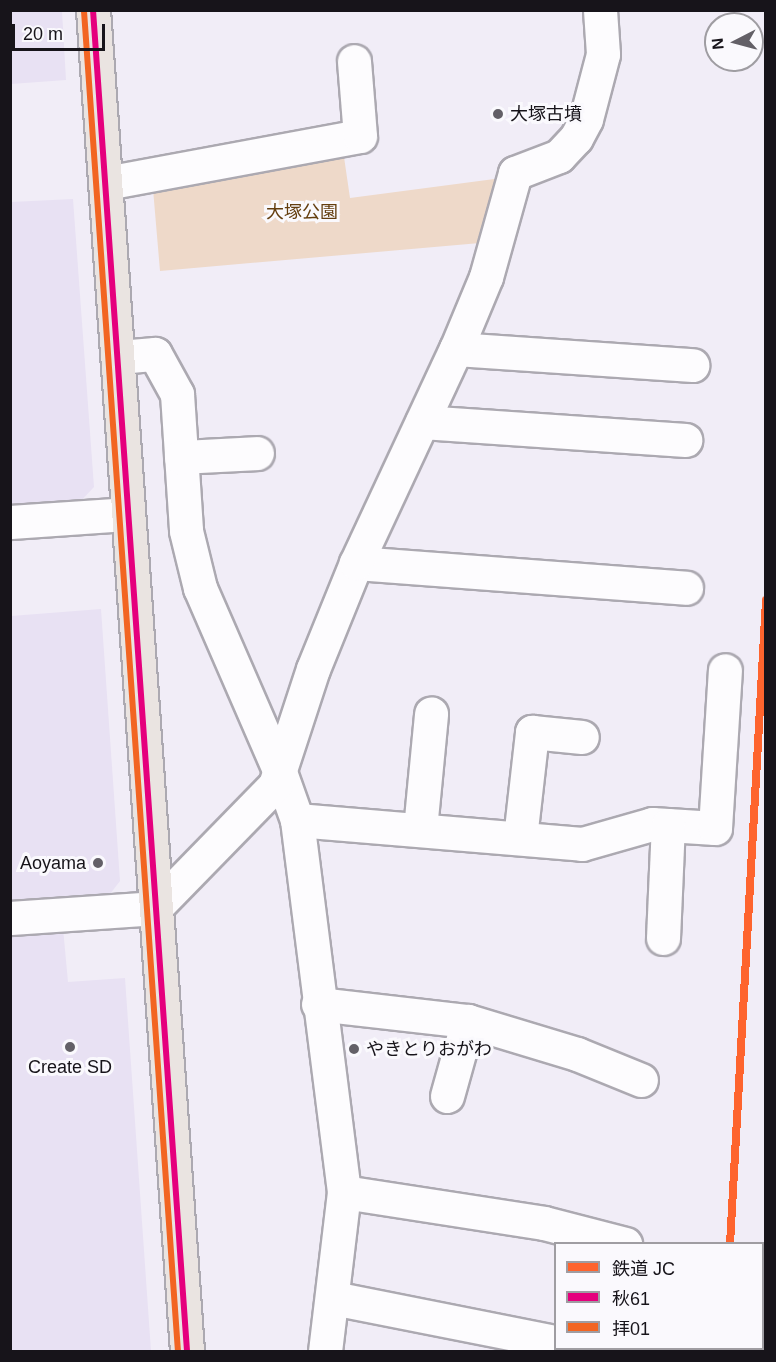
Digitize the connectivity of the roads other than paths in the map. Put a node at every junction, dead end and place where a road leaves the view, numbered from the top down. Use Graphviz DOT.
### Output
graph roads {
  1 [pos="93,10"];
  2 [pos="600,10"];
  3 [pos="354,61"];
  4 [pos="106,183"];
  5 [pos="456,350"];
  6 [pos="119,357"];
  7 [pos="692,365"];
  8 [pos="422,422"];
  9 [pos="685,440"];
  10 [pos="257,453"];
  11 [pos="181,457"];
  12 [pos="128,514"];
  13 [pos="10,522"];
  14 [pos="356,563"];
  15 [pos="686,588"];
  16 [pos="725,670"];
  17 [pos="431,714"];
  18 [pos="582,737"];
  19 [pos="280,772"];
  20 [pos="297,819"];
  21 [pos="668,825"];
  22 [pos="420,829"];
  23 [pos="520,838"];
  24 [pos="155,908"];
  25 [pos="10,918"];
  26 [pos="663,938"];
  27 [pos="318,1004"];
  28 [pos="468,1021"];
  29 [pos="641,1080"];
  30 [pos="447,1096"];
  31 [pos="344,1192"];
  32 [pos="617,1242"];
  33 [pos="333,1298"];
  34 [pos="540,1344"];
  35 [pos="187,1352"];
  36 [pos="325,1352"];
  1 -- 4 [label="main road"];
  2 -- 5 [label="street"];
  3 -- 4 [label="street"];
  4 -- 6 [label="main road"];
  5 -- 7 [label="street"];
  5 -- 8 [label="street"];
  6 -- 11 [label="street"];
  6 -- 12 [label="main road"];
  8 -- 9 [label="street"];
  8 -- 14 [label="street"];
  10 -- 11 [label="street"];
  11 -- 19 [label="street"];
  12 -- 13 [label="street"];
  12 -- 24 [label="main road"];
  14 -- 15 [label="street"];
  14 -- 19 [label="street"];
  16 -- 21 [label="street"];
  17 -- 22 [label="street"];
  18 -- 23 [label="street"];
  19 -- 20 [label="street"];
  19 -- 24 [label="street"];
  20 -- 22 [label="street"];
  20 -- 27 [label="street"];
  21 -- 23 [label="street"];
  21 -- 26 [label="street"];
  22 -- 23 [label="street"];
  24 -- 25 [label="street"];
  24 -- 35 [label="main road"];
  27 -- 28 [label="street"];
  27 -- 31 [label="street"];
  28 -- 29 [label="street"];
  28 -- 30 [label="street"];
  31 -- 32 [label="street"];
  31 -- 33 [label="street"];
  33 -- 34 [label="street"];
  33 -- 36 [label="street"];
}
